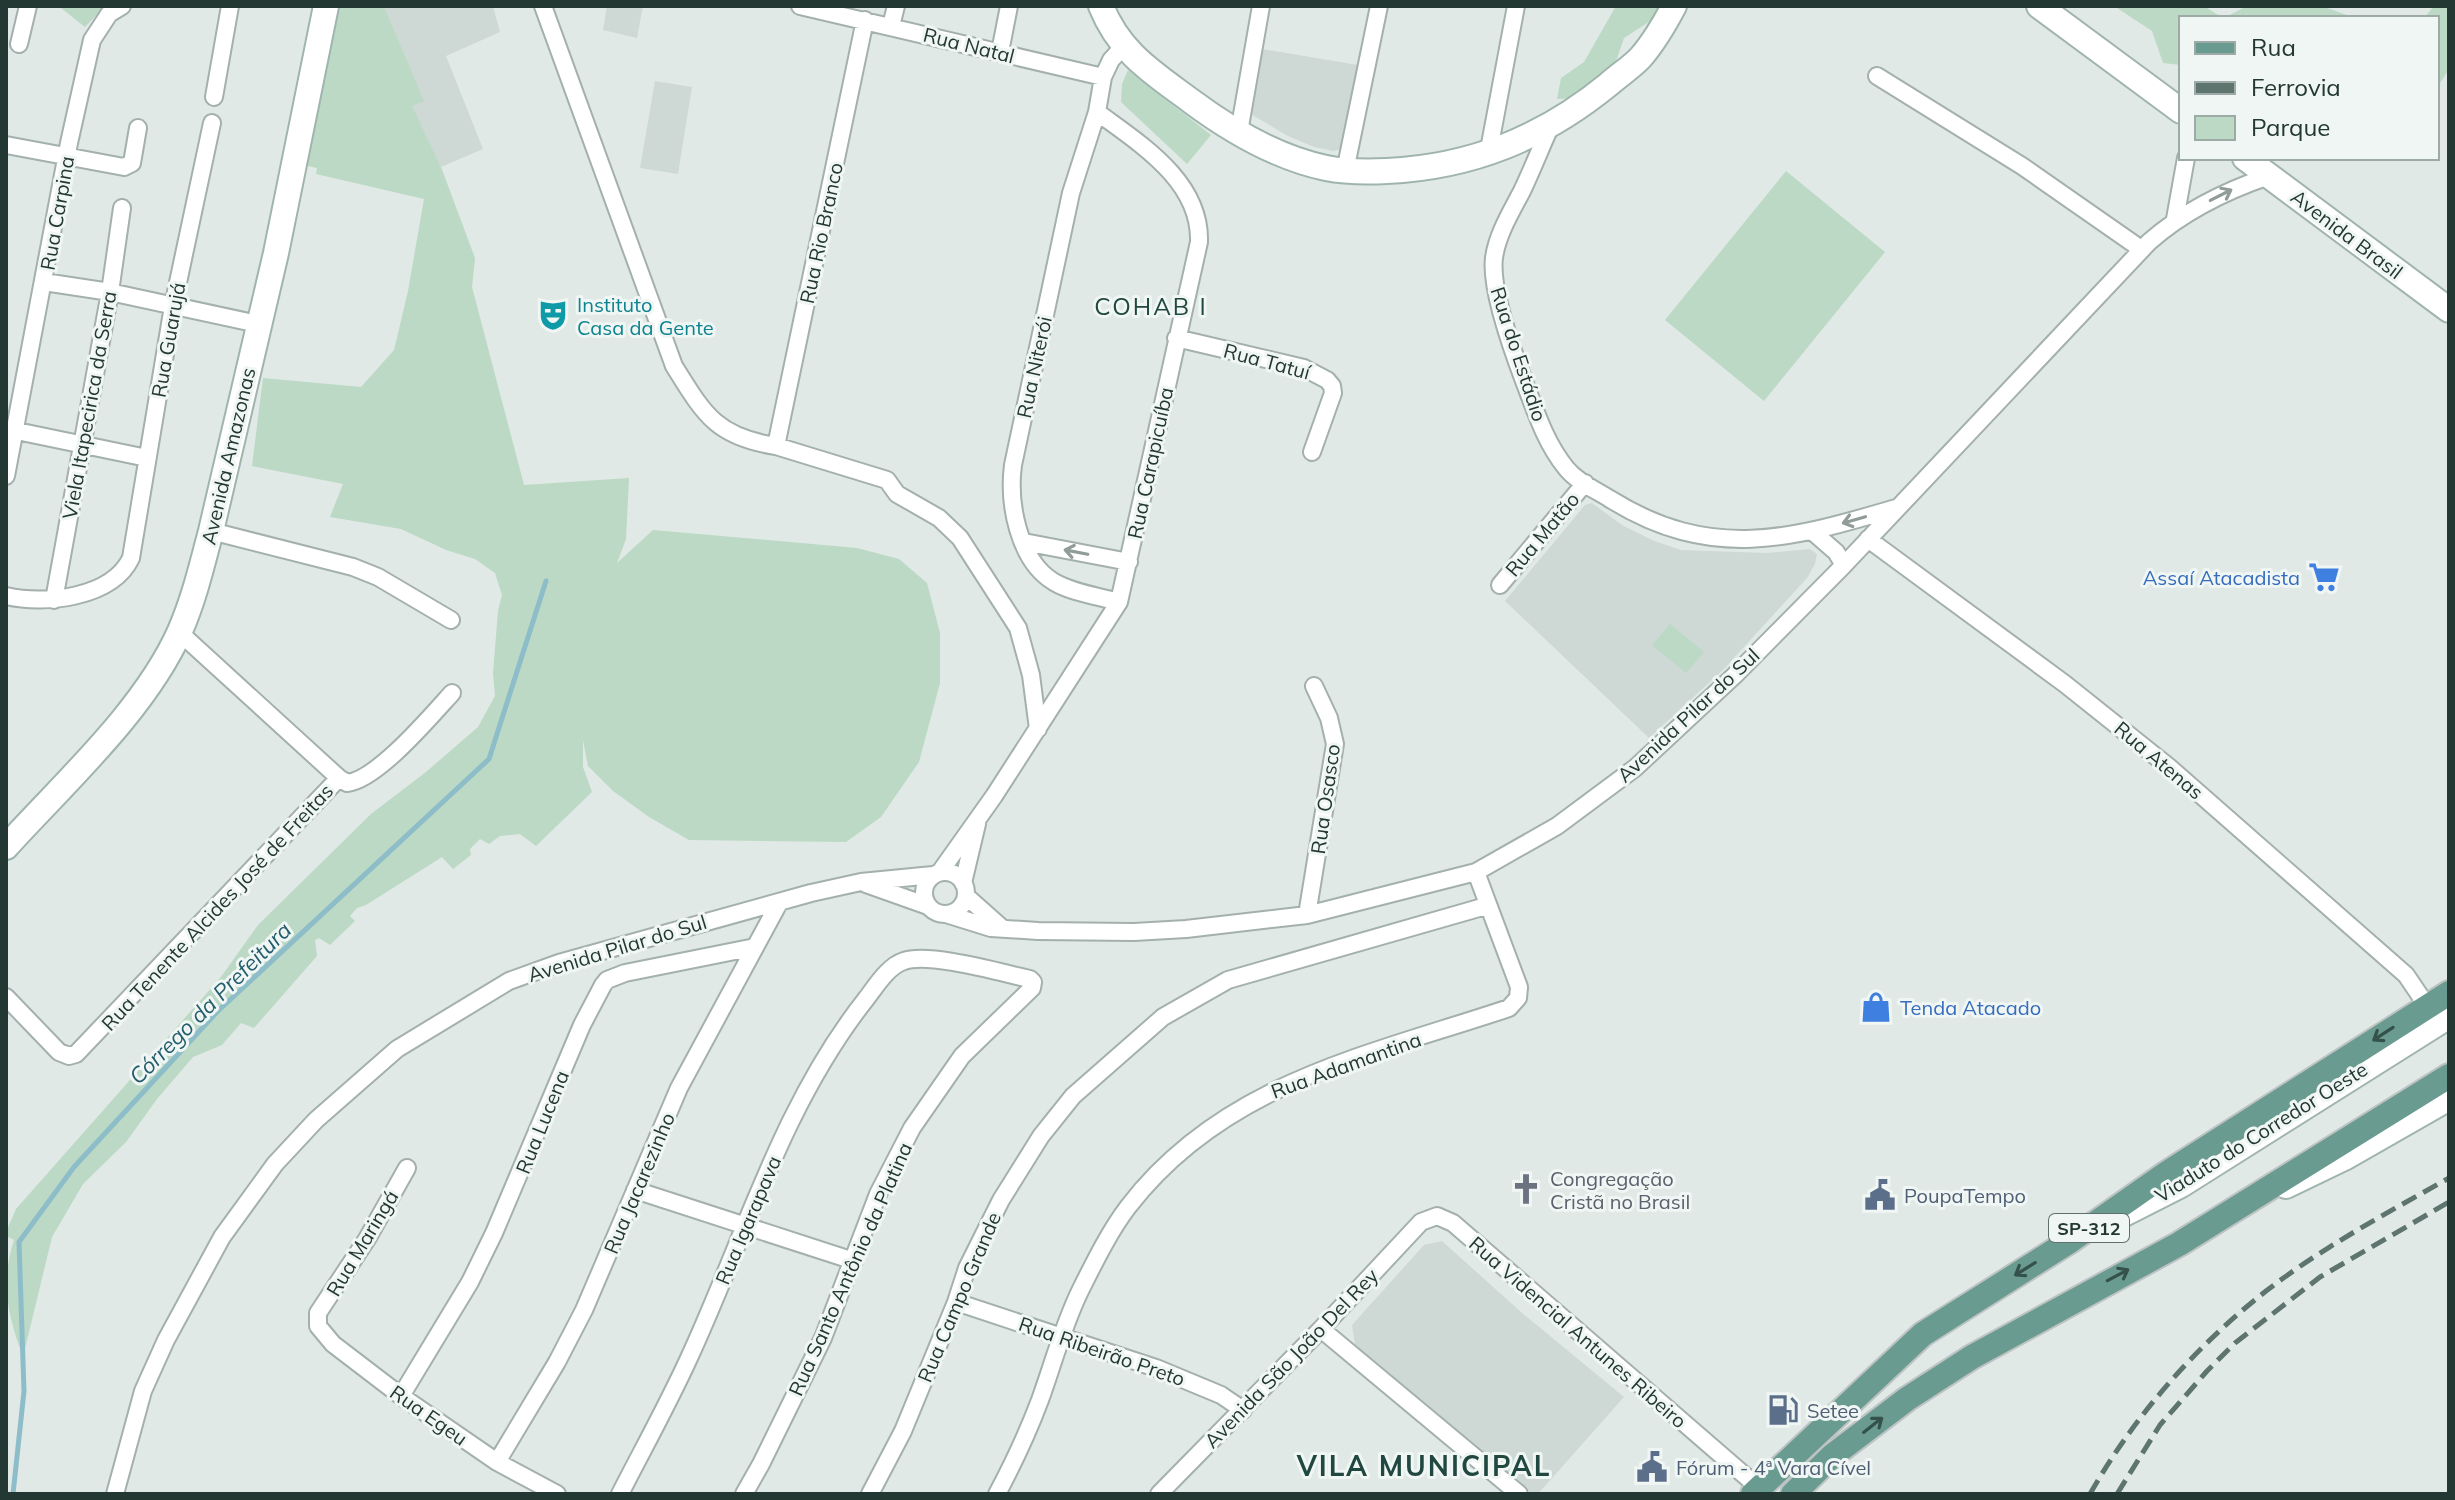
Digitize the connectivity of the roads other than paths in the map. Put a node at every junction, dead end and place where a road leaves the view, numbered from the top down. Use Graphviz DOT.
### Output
graph roads {
  1 [pos="28,6"];
  2 [pos="122,6"];
  3 [pos="230,6"];
  4 [pos="326,6"];
  5 [pos="543,6"];
  6 [pos="800,6"];
  7 [pos="896,6"];
  8 [pos="1009,6"];
  9 [pos="1101,6"];
  10 [pos="1261,6"];
  11 [pos="1379,6"];
  12 [pos="1516,6"];
  13 [pos="1674,6"];
  14 [pos="2039,6"];
  15 [pos="865,20"];
  16 [pos="891,26"];
  17 [pos="19,44"];
  18 [pos="1123,47"];
  19 [pos="1000,52"];
  20 [pos="1877,76"];
  21 [pos="1103,77"];
  22 [pos="214,97"];
  23 [pos="2179,110"];
  24 [pos="1097,112"];
  25 [pos="212,123"];
  26 [pos="1551,125"];
  27 [pos="138,128"];
  28 [pos="1239,132"];
  29 [pos="6,145"];
  30 [pos="68,150"];
  31 [pos="1488,155"];
  32 [pos="2186,160"];
  33 [pos="2248,160"];
  34 [pos="1345,171"];
  35 [pos="2269,176"];
  36 [pos="122,208"];
  37 [pos="2175,219"];
  38 [pos="2141,249"];
  39 [pos="44,282"];
  40 [pos="110,292"];
  41 [pos="173,306"];
  42 [pos="2449,310"];
  43 [pos="258,324"];
  44 [pos="1176,338"];
  45 [pos="10,430"];
  46 [pos="82,443"];
  47 [pos="776,446"];
  48 [pos="1312,452"];
  49 [pos="147,458"];
  50 [pos="6,476"];
  51 [pos="1585,483"];
  52 [pos="1896,508"];
  53 [pos="211,531"];
  54 [pos="1813,532"];
  55 [pos="1868,539"];
  56 [pos="1024,542"];
  57 [pos="1129,562"];
  58 [pos="1844,565"];
  59 [pos="1500,585"];
  60 [pos="6,596"];
  61 [pos="54,600"];
  62 [pos="1119,602"];
  63 [pos="451,620"];
  64 [pos="179,632"];
  65 [pos="1314,686"];
  66 [pos="452,693"];
  67 [pos="1038,729"];
  68 [pos="339,778"];
  69 [pos="978,818"];
  70 [pos="6,847"];
  71 [pos="1476,872"];
  72 [pos="937,874"];
  73 [pos="861,882"];
  74 [pos="964,889"];
  75 [pos="779,903"];
  76 [pos="928,906"];
  77 [pos="1486,906"];
  78 [pos="946,914"];
  79 [pos="1307,915"];
  80 [pos="1004,929"];
  81 [pos="755,947"];
  82 [pos="1033,982"];
  83 [pos="2449,993"];
  84 [pos="6,997"];
  85 [pos="2439,1014"];
  86 [pos="2449,1076"];
  87 [pos="2449,1098"];
  88 [pos="407,1168"];
  89 [pos="635,1190"];
  90 [pos="2258,1197"];
  91 [pos="1421,1222"];
  92 [pos="744,1224"];
  93 [pos="854,1261"];
  94 [pos="956,1302"];
  95 [pos="317,1318"];
  96 [pos="1321,1329"];
  97 [pos="1061,1337"];
  98 [pos="401,1396"];
  99 [pos="1243,1410"];
  100 [pos="497,1462"];
  101 [pos="1759,1492"];
  102 [pos="115,1493"];
  103 [pos="557,1494"];
  104 [pos="620,1494"];
  105 [pos="744,1494"];
  106 [pos="870,1494"];
  107 [pos="997,1494"];
  108 [pos="1159,1494"];
  109 [pos="1519,1494"];
  110 [pos="1793,1494"];
  1 -- 17 [label="street"];
  2 -- 30 [label="street, Rua Carpina"];
  3 -- 22 [label="street"];
  4 -- 43 [label="street, Avenida Amazonas"];
  5 -- 47 [label="street"];
  6 -- 15 [label="street, Rua Natal"];
  7 -- 16 [label="street"];
  8 -- 19 [label="street"];
  9 -- 18 [label="street"];
  10 -- 28 [label="street"];
  11 -- 34 [label="street"];
  12 -- 31 [label="street"];
  13 -- 26 [label="street"];
  14 -- 23 [label="street"];
  15 -- 16 [label="street, Rua Natal"];
  15 -- 47 [label="street, Rua Rio Branco"];
  16 -- 19 [label="street, Rua Natal"];
  18 -- 21 [label="street"];
  18 -- 28 [label="street"];
  19 -- 21 [label="street, Rua Natal"];
  20 -- 38 [label="street"];
  21 -- 24 [label="street, Rua Niterói"];
  24 -- 44 [label="street, Rua Carapicuíba"];
  24 -- 56 [label="street, Rua Niterói"];
  25 -- 41 [label="street, Rua Guarujá"];
  26 -- 31 [label="street"];
  26 -- 51 [label="street, Rua do Estádio"];
  27 -- 30 [label="street"];
  28 -- 34 [label="street"];
  29 -- 30 [label="street"];
  30 -- 39 [label="street, Rua Carpina"];
  31 -- 34 [label="street"];
  32 -- 37 [label="street"];
  33 -- 35 [label="street, Avenida Brasil"];
  37 -- 35 [label="street, Avenida Pilar do Sul, one-way"];
  35 -- 42 [label="street, Avenida Brasil"];
  36 -- 40 [label="street, Viela Itapecirica da Serra"];
  37 -- 38 [label="street, Avenida Pilar do Sul"];
  38 -- 52 [label="street, Avenida Pilar do Sul"];
  39 -- 40 [label="street"];
  39 -- 45 [label="street, Rua Carpina"];
  40 -- 41 [label="street"];
  40 -- 46 [label="street, Viela Itapecirica da Serra"];
  41 -- 43 [label="street"];
  41 -- 49 [label="street, Rua Guarujá"];
  43 -- 53 [label="street, Avenida Amazonas"];
  44 -- 48 [label="street, Rua Tatuí"];
  44 -- 57 [label="street, Rua Carapicuíba"];
  45 -- 46 [label="street"];
  45 -- 50 [label="street, Rua Carpina"];
  46 -- 49 [label="street"];
  46 -- 61 [label="street, Viela Itapecirica da Serra"];
  47 -- 67 [label="street"];
  49 -- 61 [label="street, Rua Guarujá"];
  51 -- 54 [label="street, Rua do Estádio"];
  51 -- 59 [label="street, Rua Matão"];
  52 -- 54 [label="street, Rua do Estádio, one-way"];
  52 -- 55 [label="street, Avenida Pilar do Sul"];
  53 -- 63 [label="street"];
  53 -- 64 [label="street, Avenida Amazonas"];
  54 -- 58 [label="street"];
  55 -- 58 [label="street, Avenida Pilar do Sul"];
  55 -- 85 [label="street, Rua Atenas"];
  57 -- 56 [label="street, one-way"];
  56 -- 62 [label="street, Rua Niterói"];
  57 -- 62 [label="street, Rua Carapicuíba"];
  58 -- 71 [label="street, Avenida Pilar do Sul"];
  60 -- 61 [label="street"];
  62 -- 67 [label="street, Rua Carapicuíba"];
  64 -- 68 [label="street, Rua Tenente Alcides José de Freitas"];
  64 -- 70 [label="street, Avenida Amazonas"];
  65 -- 79 [label="street, Rua Osasco"];
  66 -- 68 [label="street"];
  67 -- 69 [label="street, Rua Carapicuíba"];
  68 -- 84 [label="street, Rua Tenente Alcides José de Freitas"];
  69 -- 72 [label="street, Rua Carapicuíba"];
  69 -- 74 [label="street, Rua Carapicuíba"];
  71 -- 77 [label="street"];
  71 -- 79 [label="street, Avenida Pilar do Sul"];
  72 -- 73 [label="street, Avenida Pilar do Sul"];
  72 -- 74 [label="street"];
  72 -- 76 [label="street"];
  73 -- 75 [label="street, Avenida Pilar do Sul"];
  73 -- 76 [label="street, Avenida Pilar do Sul"];
  74 -- 78 [label="street"];
  74 -- 80 [label="street"];
  75 -- 81 [label="street, Rua Jacarezinho"];
  75 -- 102 [label="street, Avenida Pilar do Sul"];
  76 -- 78 [label="street, Avenida Pilar do Sul"];
  77 -- 94 [label="street, Rua Campo Grande"];
  77 -- 97 [label="street, Rua Adamantina"];
  78 -- 80 [label="street, Avenida Pilar do Sul"];
  79 -- 80 [label="street, Avenida Pilar do Sul"];
  81 -- 89 [label="street, Rua Jacarezinho"];
  81 -- 98 [label="street, Rua Lucena"];
  82 -- 92 [label="street, Rua Igarapava"];
  82 -- 93 [label="street, Rua Santo Antônio da Platina"];
  83 -- 85 [label="main road, SP-312"];
  85 -- 101 [label="main road, SP-312, one-way"];
  86 -- 90 [label="main road, SP-312"];
  87 -- 90 [label="street"];
  88 -- 95 [label="street, Rua Maringá"];
  89 -- 92 [label="street"];
  89 -- 100 [label="street, Rua Jacarezinho"];
  110 -- 90 [label="main road, SP-312, one-way"];
  91 -- 96 [label="street, Avenida São João Del Rey"];
  91 -- 101 [label="street, Rua Videncial Antunes Ribeiro"];
  92 -- 93 [label="street"];
  92 -- 104 [label="street, Rua Igarapava"];
  93 -- 105 [label="street, Rua Santo Antônio da Platina"];
  94 -- 97 [label="street, Rua Ribeirão Preto"];
  94 -- 106 [label="street, Rua Campo Grande"];
  95 -- 98 [label="street, Rua Egeu"];
  96 -- 99 [label="street, Avenida São João Del Rey"];
  96 -- 109 [label="street"];
  97 -- 99 [label="street, Rua Ribeirão Preto"];
  97 -- 107 [label="street, Rua Adamantina"];
  98 -- 100 [label="street, Rua Egeu"];
  99 -- 108 [label="street, Avenida São João Del Rey"];
  100 -- 103 [label="street, Rua Egeu"];
}
